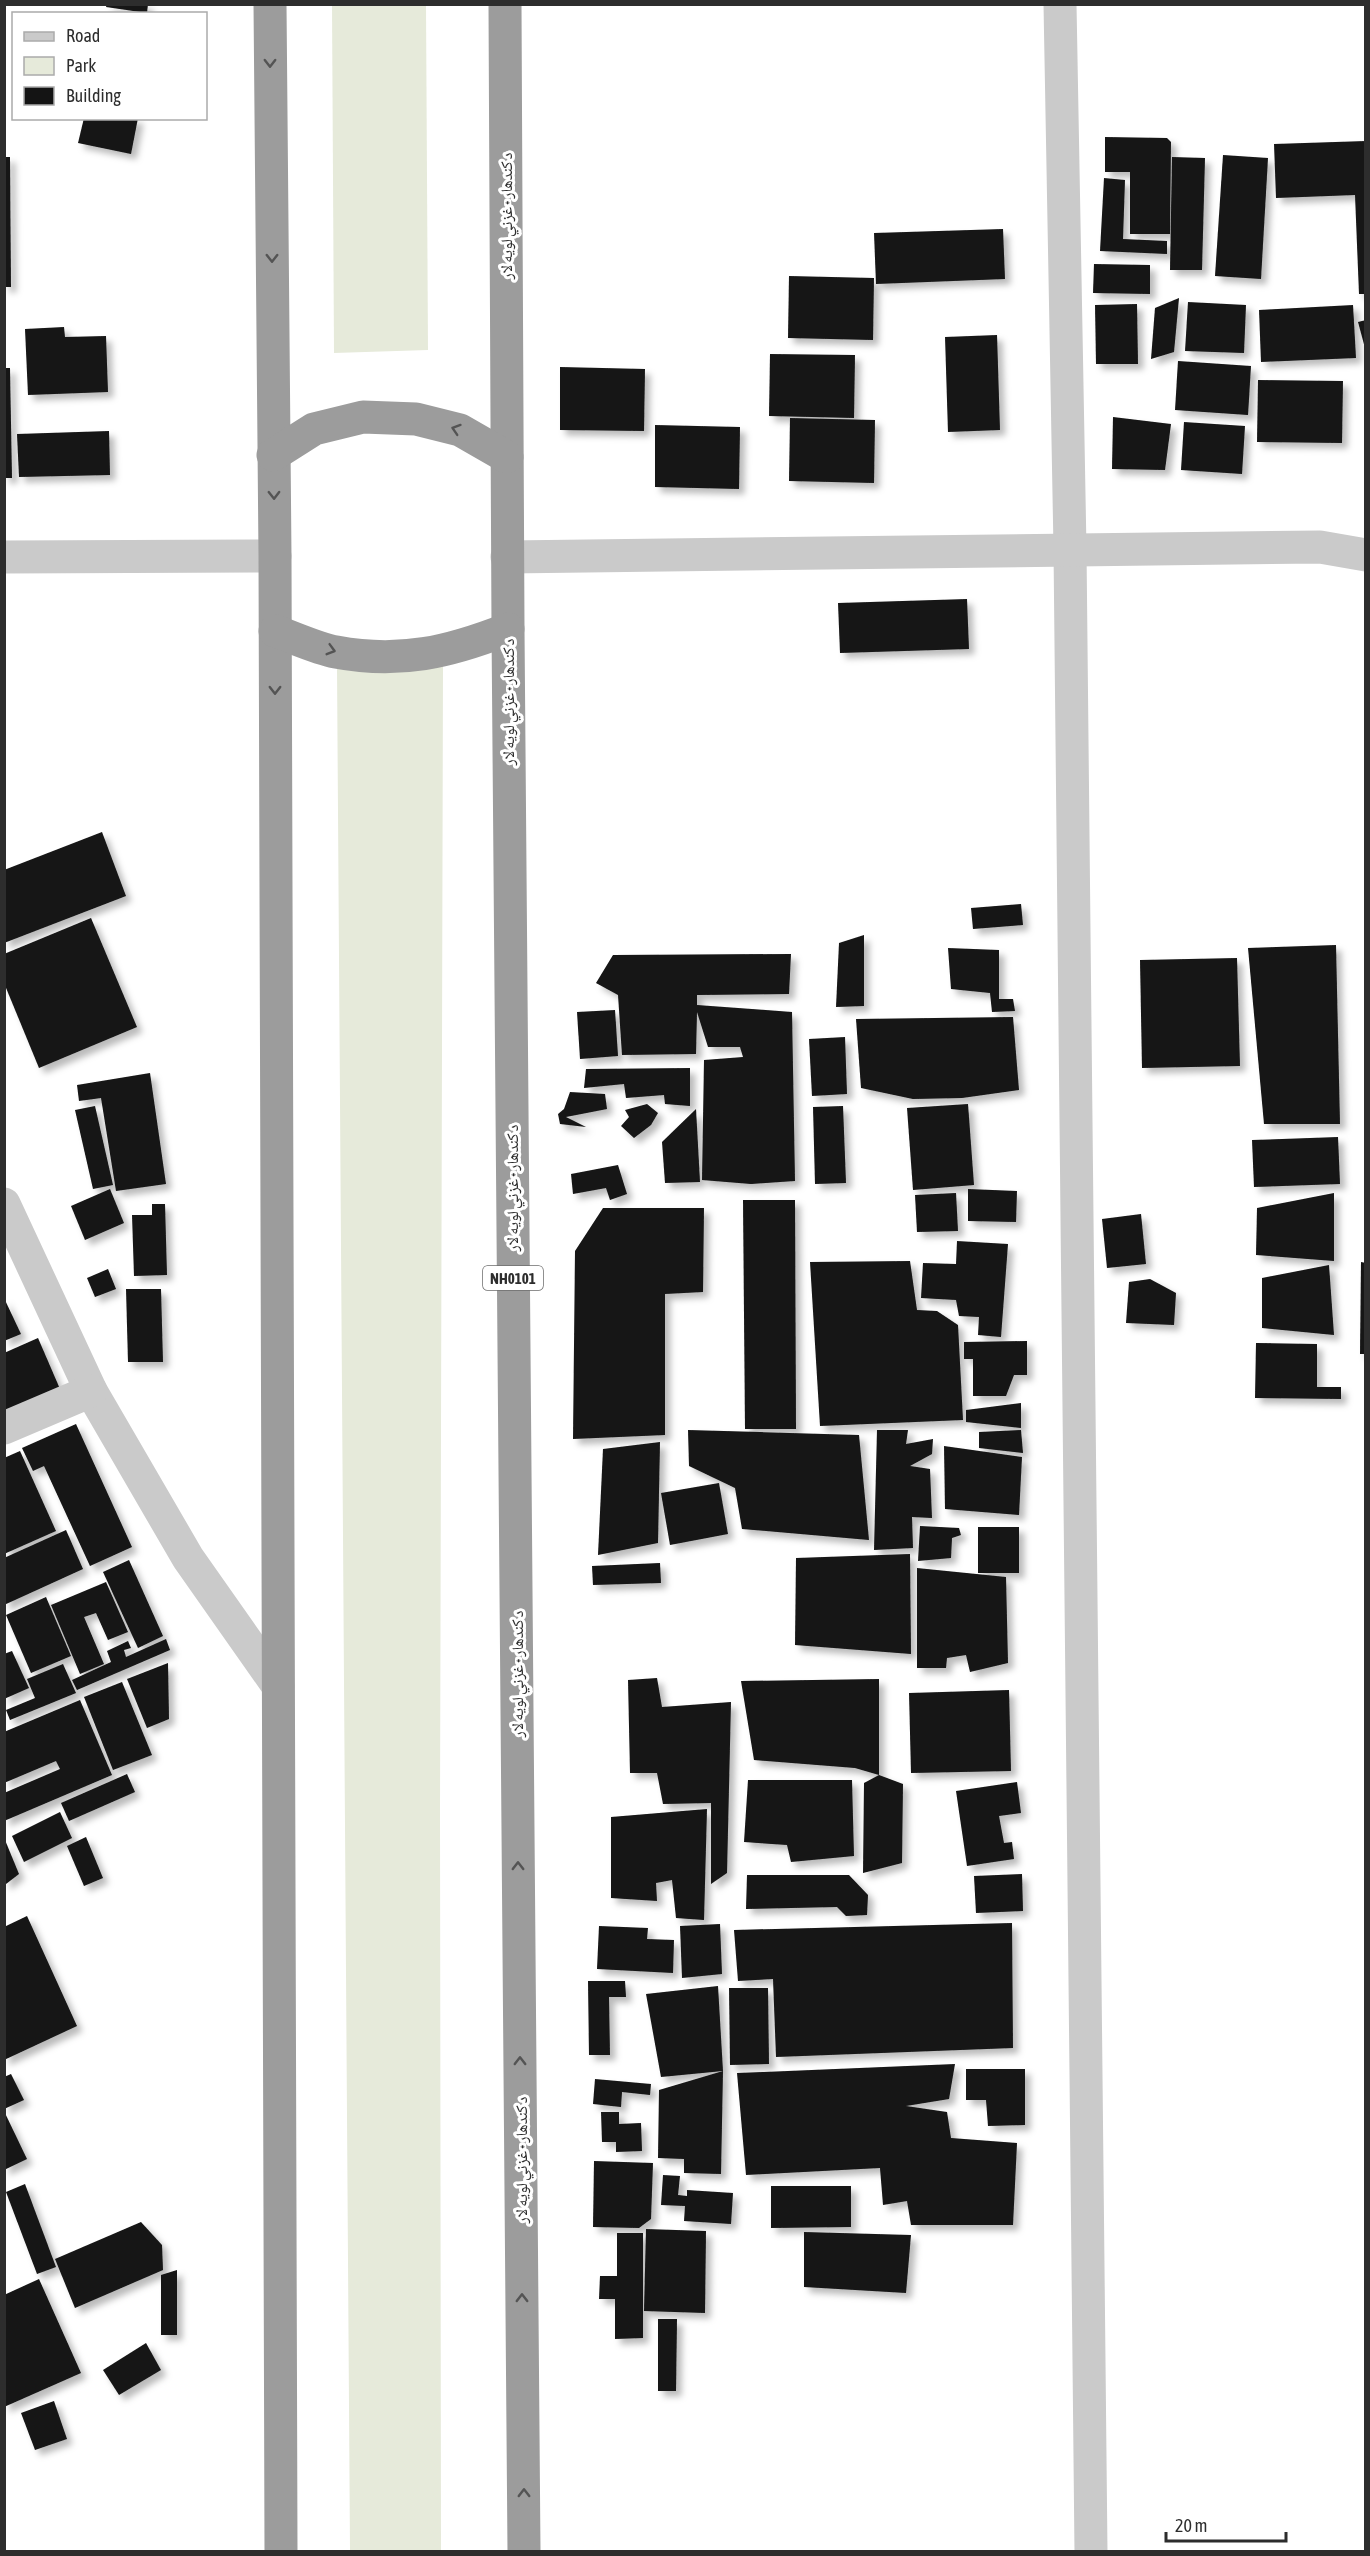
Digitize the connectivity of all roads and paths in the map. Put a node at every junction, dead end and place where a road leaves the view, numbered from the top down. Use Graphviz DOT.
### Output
graph roads {
  1 [pos="270,4"];
  2 [pos="505,4"];
  3 [pos="1060,4"];
  4 [pos="273,455"];
  5 [pos="507,457"];
  6 [pos="1070,549"];
  7 [pos="1365,555"];
  8 [pos="275,556"];
  9 [pos="4,557"];
  10 [pos="507,557"];
  11 [pos="508,629"];
  12 [pos="275,631"];
  13 [pos="4,1204"];
  14 [pos="91,1391"];
  15 [pos="4,1428"];
  16 [pos="278,1686"];
  17 [pos="281,2552"];
  18 [pos="524,2552"];
  19 [pos="1091,2552"];
  1 -- 4 [label="highway, one-way"];
  2 -- 5 [label="highway, د کندهار - غزني لويه لار / NH0101"];
  3 -- 6 [label="street"];
  5 -- 4 [label="highway, one-way"];
  4 -- 8 [label="highway, one-way"];
  5 -- 10 [label="highway, د کندهار - غزني لويه لار / NH0101"];
  6 -- 7 [label="street"];
  6 -- 10 [label="street"];
  6 -- 19 [label="street"];
  8 -- 9 [label="street"];
  8 -- 12 [label="highway"];
  10 -- 11 [label="highway, د کندهار - غزني لويه لار / NH0101"];
  12 -- 11 [label="highway, one-way"];
  18 -- 11 [label="highway, د کندهار - غزني لويه لار / NH0101, one-way"];
  12 -- 16 [label="highway, one-way"];
  13 -- 14 [label="street"];
  14 -- 15 [label="street"];
  14 -- 16 [label="street"];
  16 -- 17 [label="highway"];
}
